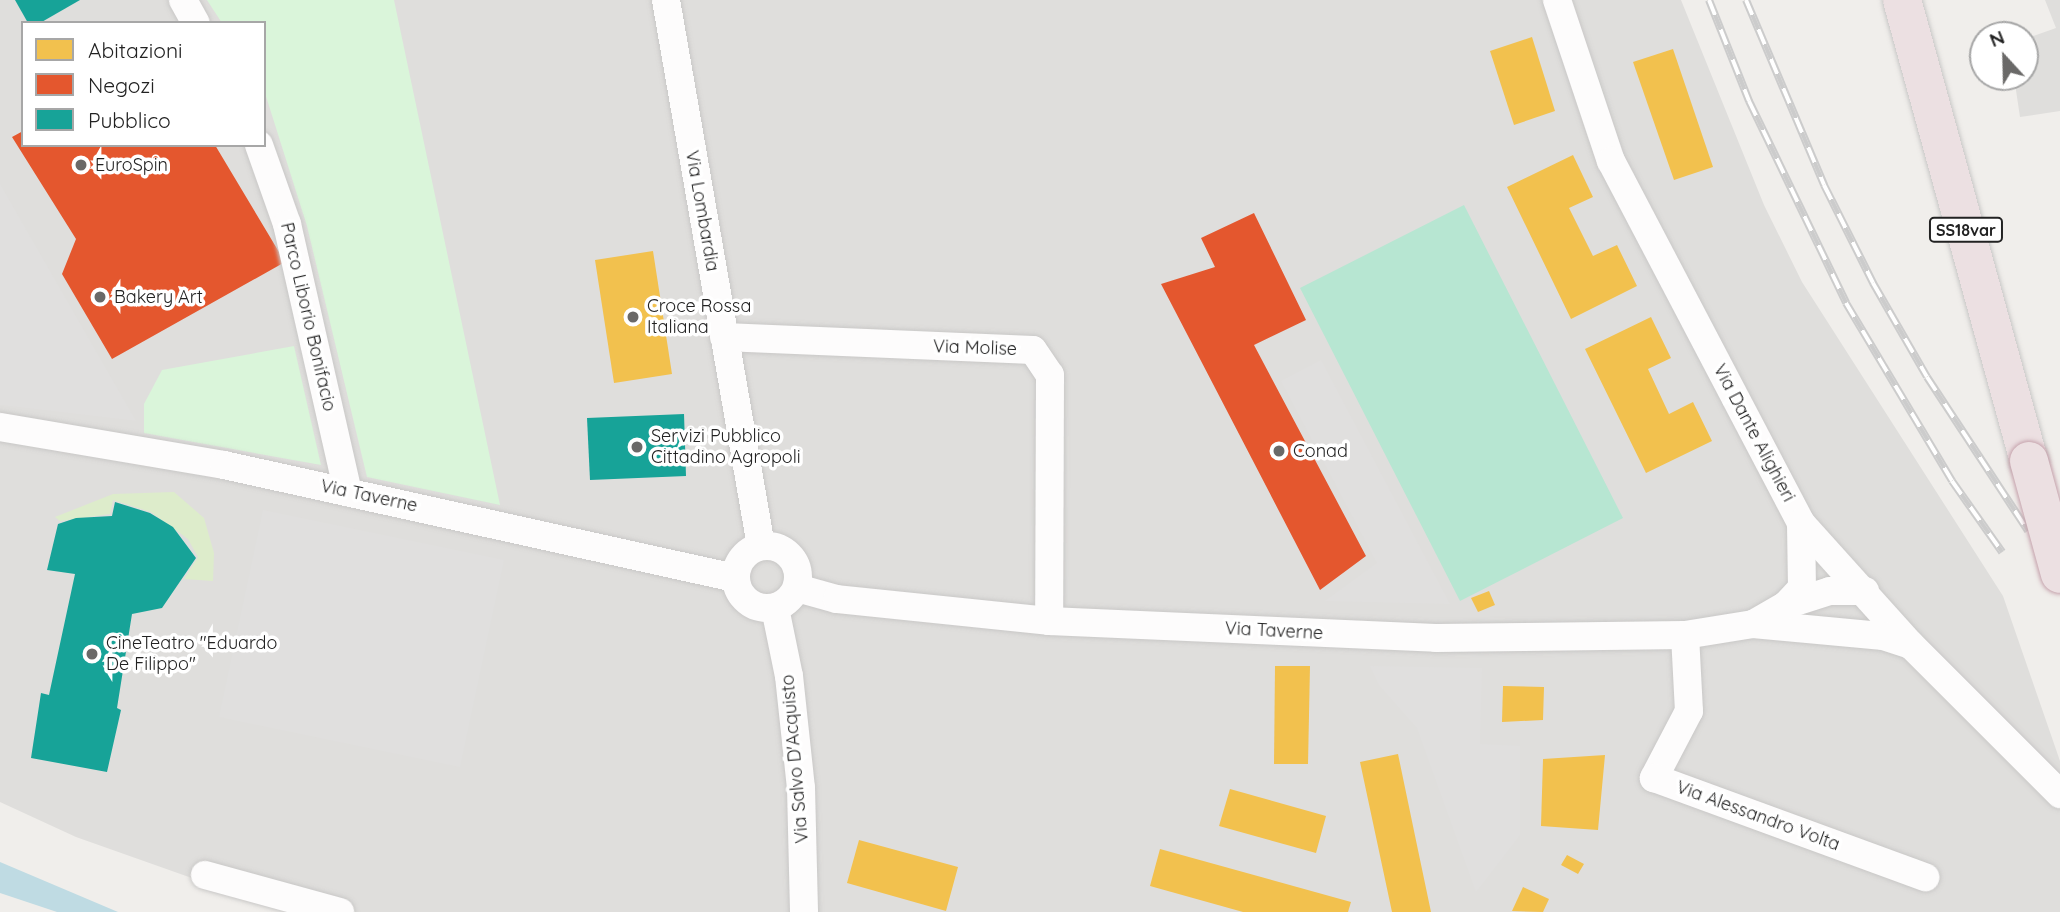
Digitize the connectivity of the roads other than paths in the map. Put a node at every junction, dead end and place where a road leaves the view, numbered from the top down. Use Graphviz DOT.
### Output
graph roads {
  1 [pos="183,0"];
  2 [pos="666,0"];
  3 [pos="1557,0"];
  4 [pos="1902,0"];
  5 [pos="195,21"];
  6 [pos="260,147"];
  7 [pos="724,337"];
  8 [pos="0,427"];
  9 [pos="348,492"];
  10 [pos="1801,523"];
  11 [pos="761,546"];
  12 [pos="2060,574"];
  13 [pos="735,578"];
  14 [pos="797,588"];
  15 [pos="1865,591"];
  16 [pos="1786,605"];
  17 [pos="775,608"];
  18 [pos="1049,621"];
  19 [pos="1753,625"];
  20 [pos="1808,631"];
  21 [pos="1685,635"];
  22 [pos="1911,645"];
  23 [pos="2060,794"];
  24 [pos="205,875"];
  25 [pos="1925,877"];
  26 [pos="340,912"];
  27 [pos="804,912"];
  1 -- 5 [label="street"];
  2 -- 7 [label="street, Via Lombardia"];
  3 -- 10 [label="street, Via Dante Alighieri"];
  4 -- 12 [label="highway, SS18var, bridge"];
  6 -- 9 [label="street, Parco Liborio Bonifacio"];
  7 -- 11 [label="street, Via Lombardia"];
  7 -- 18 [label="street, Via Molise"];
  8 -- 9 [label="street, Via Taverne"];
  9 -- 13 [label="street, Via Taverne"];
  10 -- 15 [label="street, Via Dante Alighieri"];
  10 -- 16 [label="street, Via Taverne"];
  11 -- 13 [label="street"];
  11 -- 14 [label="street"];
  13 -- 17 [label="street"];
  14 -- 17 [label="street"];
  14 -- 18 [label="street, Via Taverne"];
  15 -- 16 [label="street, Via Taverne"];
  15 -- 20 [label="street, Via Taverne"];
  15 -- 22 [label="street, Via Dante Alighieri"];
  16 -- 19 [label="street, Via Taverne"];
  17 -- 27 [label="street, Via Salvo D'Acquisto"];
  18 -- 21 [label="street, Via Taverne"];
  19 -- 20 [label="street, Via Taverne"];
  19 -- 21 [label="street, Via Taverne"];
  20 -- 22 [label="street, Via Taverne"];
  21 -- 25 [label="street, Via Alessandro Volta"];
  22 -- 23 [label="street, Via Dante Alighieri"];
  24 -- 26 [label="street"];
}
